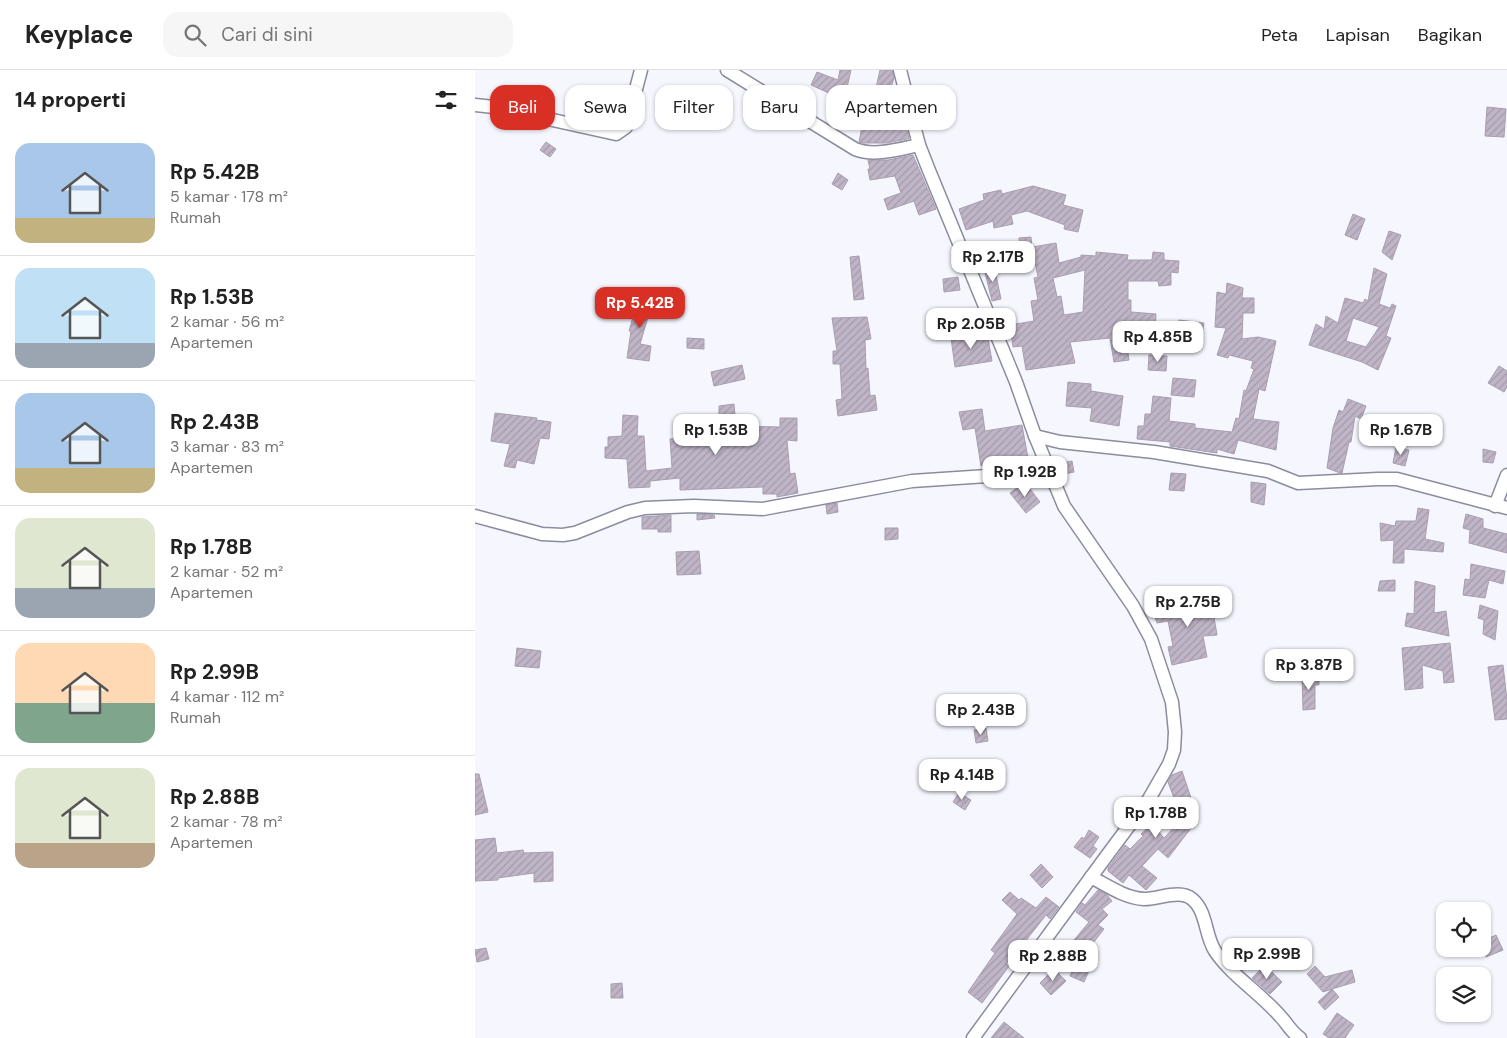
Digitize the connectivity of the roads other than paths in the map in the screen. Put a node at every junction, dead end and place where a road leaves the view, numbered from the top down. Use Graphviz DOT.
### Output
graph roads {
  1 [pos="641,70"];
  2 [pos="727,70"];
  3 [pos="900,70"];
  4 [pos="475,105"];
  5 [pos="919,145"];
  6 [pos="1035,436"];
  7 [pos="1507,474"];
  8 [pos="1052,477"];
  9 [pos="1501,507"];
  10 [pos="475,516"];
  11 [pos="1091,877"];
  12 [pos="973,1038"];
  13 [pos="1300,1038"];
  1 -- 4 [label="street"];
  2 -- 5 [label="street"];
  3 -- 5 [label="street"];
  5 -- 6 [label="street"];
  6 -- 8 [label="street"];
  6 -- 9 [label="street"];
  7 -- 9 [label="street"];
  8 -- 10 [label="street"];
  8 -- 11 [label="street"];
  11 -- 12 [label="street"];
  11 -- 13 [label="street"];
}
